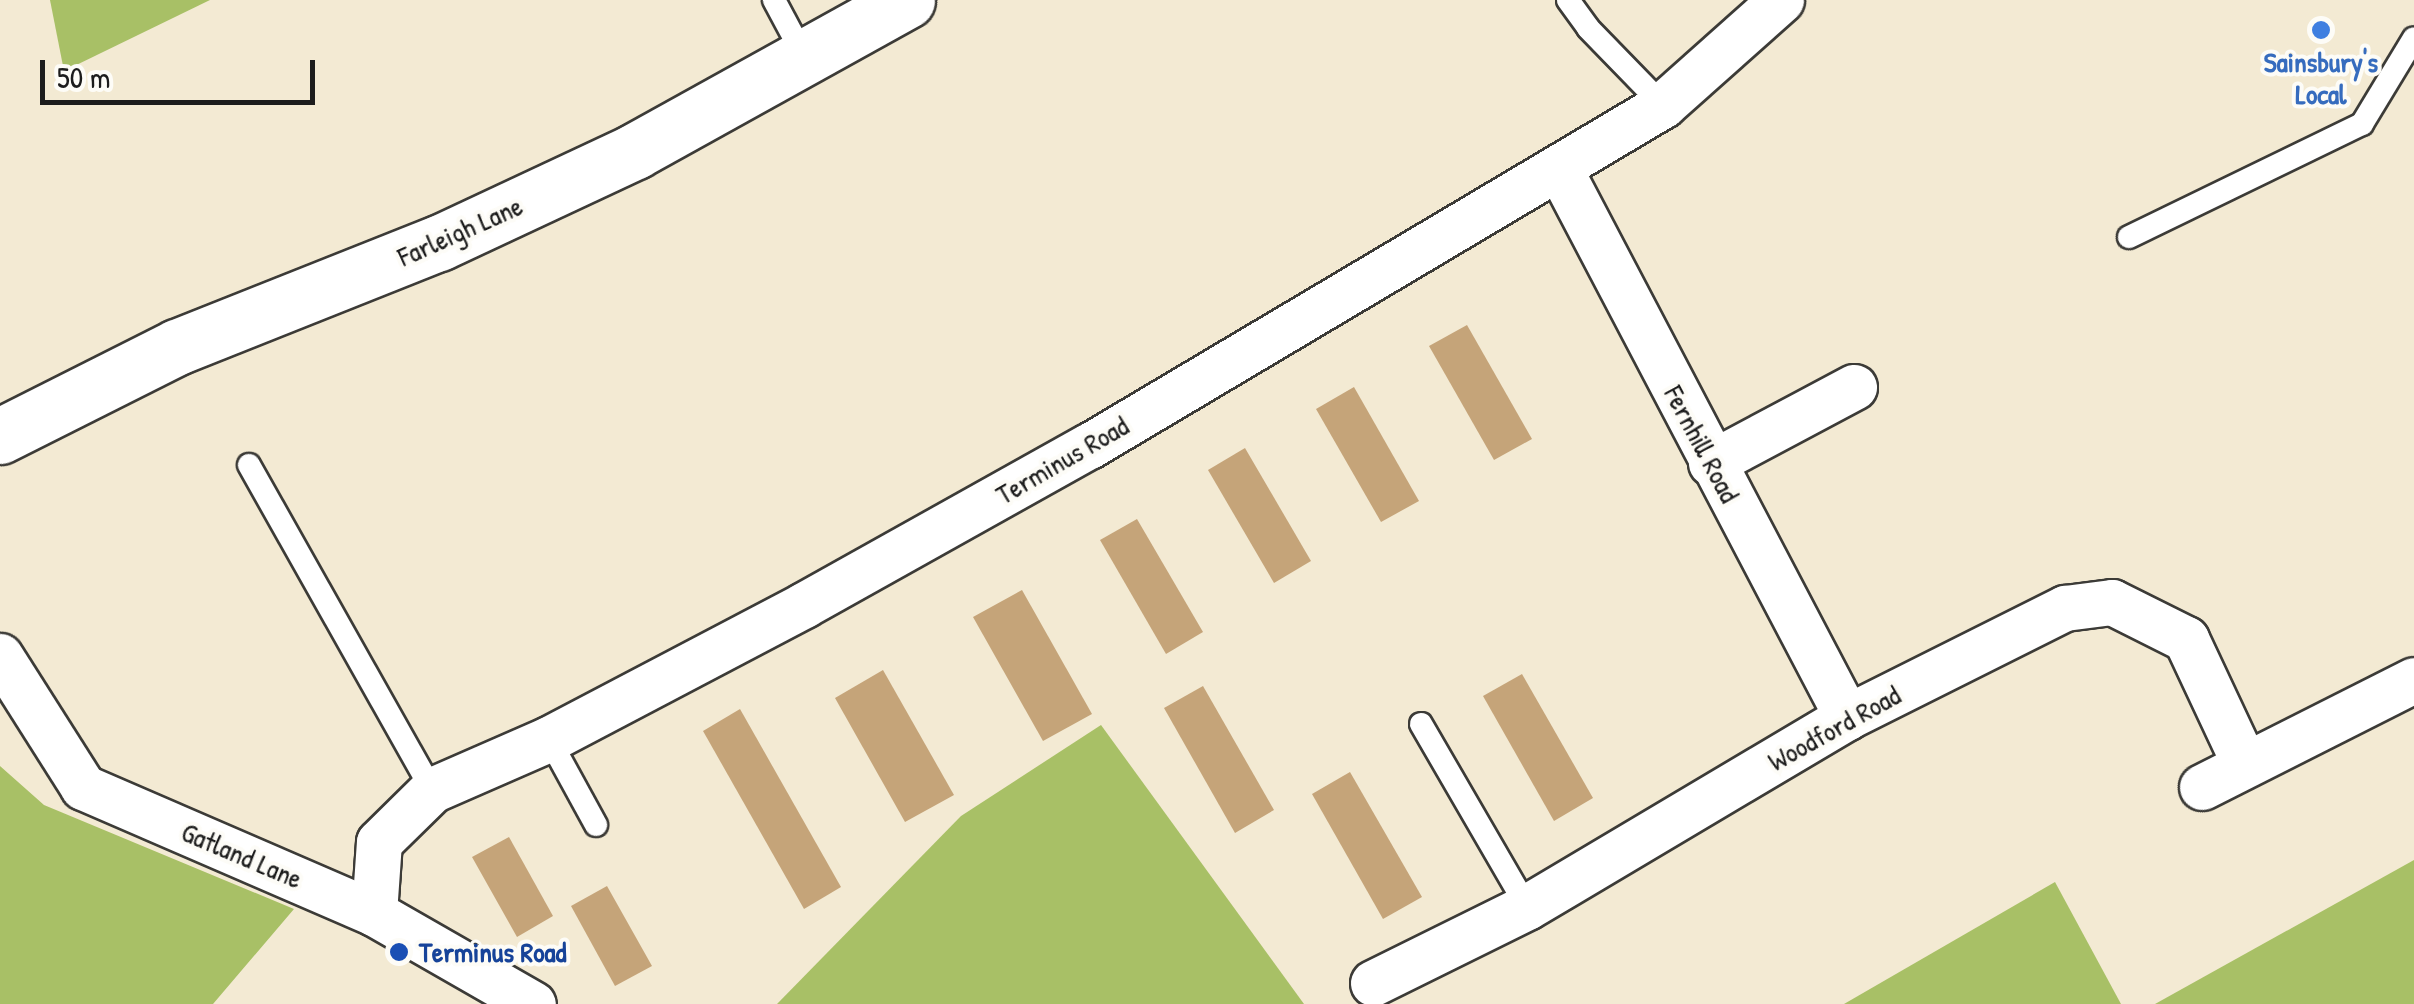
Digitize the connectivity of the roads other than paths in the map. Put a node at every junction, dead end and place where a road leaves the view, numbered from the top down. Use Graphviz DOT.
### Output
graph roads {
  1 [pos="774,0"];
  2 [pos="907,0"];
  3 [pos="1568,0"];
  4 [pos="1782,0"];
  5 [pos="2414,38"];
  6 [pos="805,58"];
  7 [pos="1662,105"];
  8 [pos="1560,170"];
  9 [pos="2129,237"];
  10 [pos="1854,387"];
  11 [pos="0,436"];
  12 [pos="1711,462"];
  13 [pos="249,465"];
  14 [pos="0,656"];
  15 [pos="2414,680"];
  16 [pos="1847,717"];
  17 [pos="1421,724"];
  18 [pos="549,739"];
  19 [pos="2244,764"];
  20 [pos="2202,787"];
  21 [pos="432,790"];
  22 [pos="596,825"];
  23 [pos="1527,907"];
  24 [pos="374,913"];
  25 [pos="1373,984"];
  26 [pos="533,1004"];
  1 -- 6 [label="lane"];
  2 -- 6 [label="street, Farleigh Lane"];
  3 -- 7 [label="lane"];
  4 -- 7 [label="street, Terminus Road"];
  5 -- 9 [label="lane"];
  6 -- 11 [label="street, Farleigh Lane"];
  7 -- 8 [label="street, Terminus Road"];
  8 -- 12 [label="street, Fernhill Road"];
  8 -- 18 [label="street, Terminus Road"];
  10 -- 12 [label="street"];
  12 -- 16 [label="street, Fernhill Road"];
  13 -- 21 [label="lane"];
  14 -- 24 [label="street, Gatland Lane"];
  15 -- 19 [label="street"];
  16 -- 19 [label="street, Woodford Road"];
  16 -- 23 [label="street, Woodford Road"];
  17 -- 23 [label="lane"];
  18 -- 21 [label="street, Terminus Road"];
  18 -- 22 [label="lane"];
  19 -- 20 [label="street"];
  21 -- 24 [label="street, Terminus Road"];
  23 -- 25 [label="street, Woodford Road"];
  24 -- 26 [label="street, Gatland Lane"];
}
